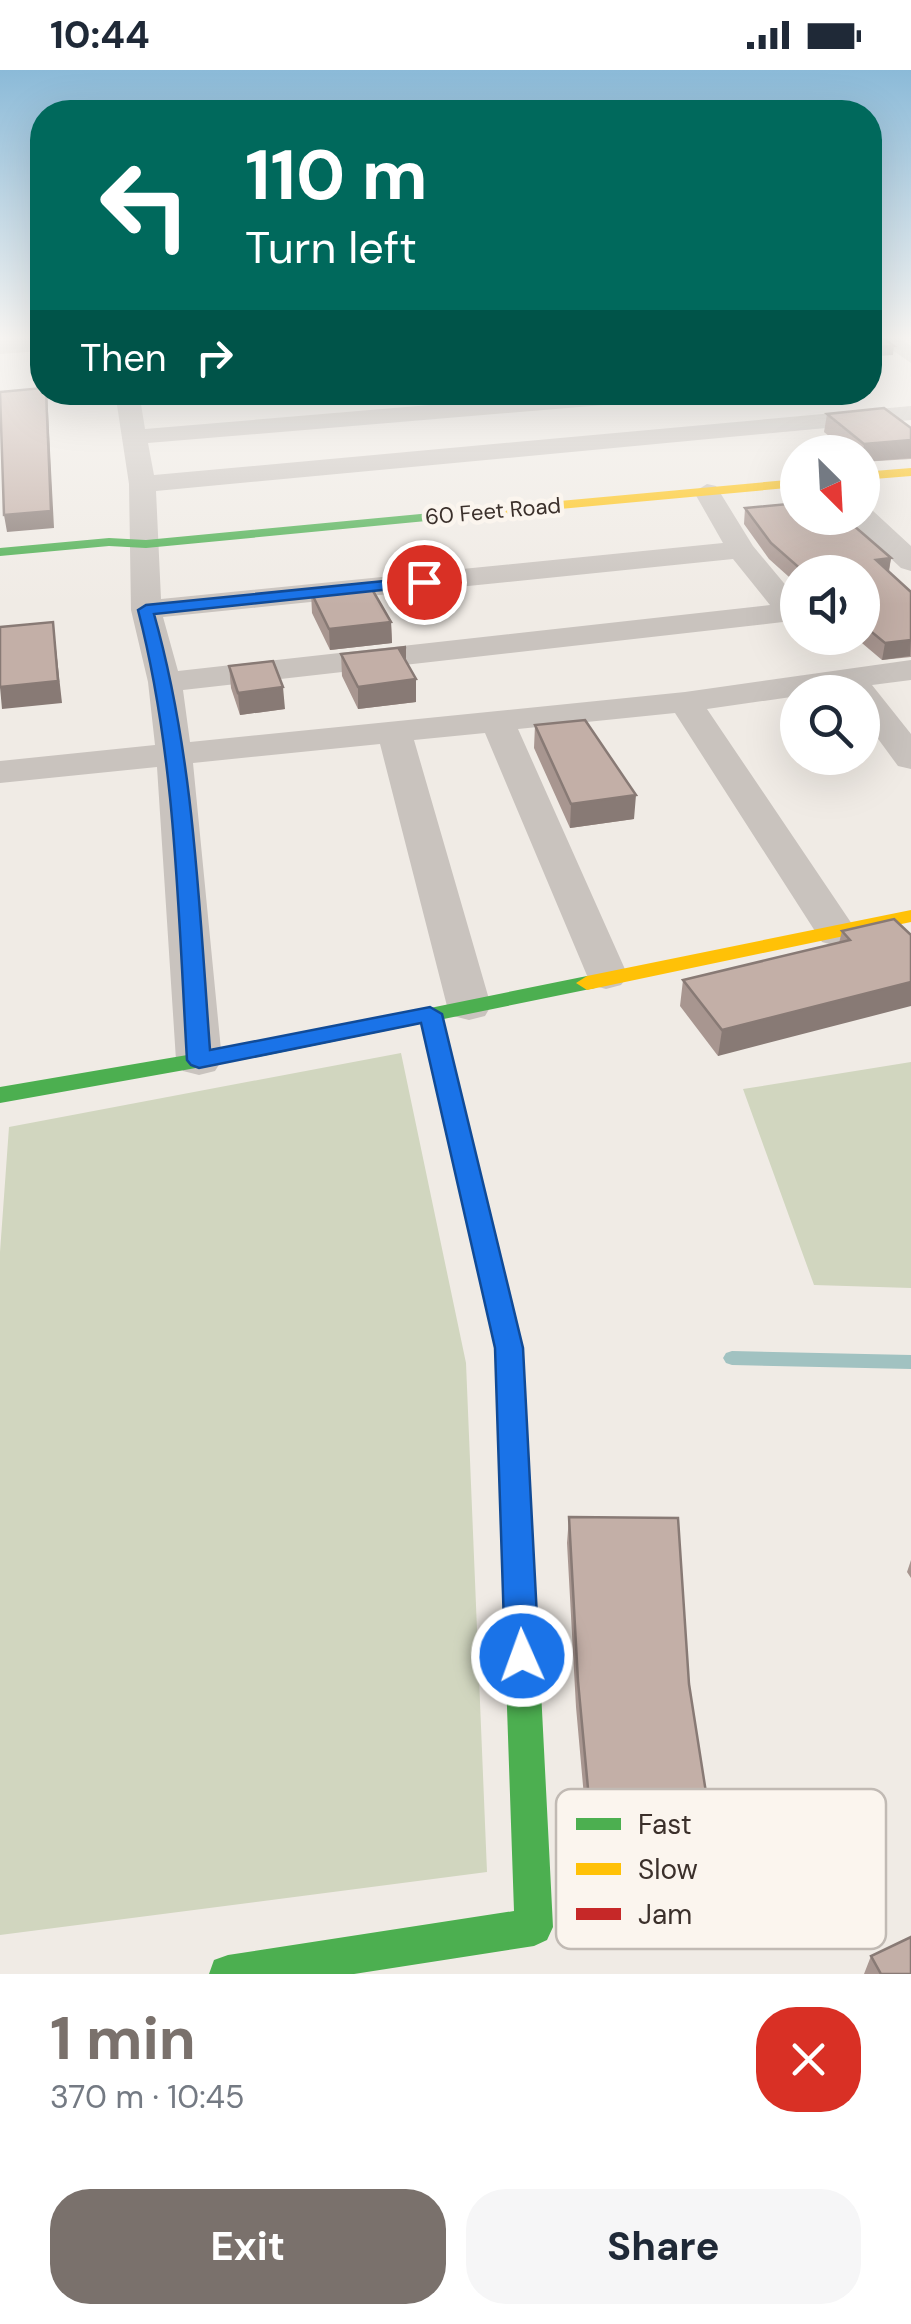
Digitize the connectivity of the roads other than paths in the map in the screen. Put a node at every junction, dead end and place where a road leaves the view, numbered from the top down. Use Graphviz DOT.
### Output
graph roads {
  1 [pos="134,427"];
  2 [pos="268,427"];
  3 [pos="616,427"];
  4 [pos="687,427"];
  5 [pos="749,427"];
  6 [pos="691,432"];
  7 [pos="136,438"];
  8 [pos="628,438"];
  9 [pos="911,472"];
  10 [pos="880,475"];
  11 [pos="142,484"];
  12 [pos="780,485"];
  13 [pos="707,492"];
  14 [pos="880,533"];
  15 [pos="138,544"];
  16 [pos="741,550"];
  17 [pos="0,552"];
  18 [pos="0,562"];
  19 [pos="911,562"];
  20 [pos="780,599"];
  21 [pos="146,610"];
  22 [pos="780,617"];
  23 [pos="829,655"];
  24 [pos="911,670"];
  25 [pos="847,675"];
  26 [pos="880,681"];
  27 [pos="165,682"];
  28 [pos="780,694"];
  29 [pos="685,702"];
  30 [pos="880,717"];
  31 [pos="497,722"];
  32 [pos="394,730"];
  33 [pos="173,756"];
  34 [pos="911,758"];
  35 [pos="0,772"];
  36 [pos="911,916"];
  37 [pos="837,932"];
  38 [pos="606,976"];
  39 [pos="469,1006"];
  40 [pos="430,1014"];
  41 [pos="199,1060"];
  42 [pos="0,1094"];
  43 [pos="228,1974"];
  1 -- 7 [label="street"];
  2 -- 7 [label="street"];
  3 -- 8 [label="street"];
  4 -- 6 [label="street"];
  5 -- 6 [label="street"];
  6 -- 8 [label="street"];
  7 -- 11 [label="street"];
  8 -- 11 [label="street"];
  9 -- 10 [label="street"];
  11 -- 15 [label="street"];
  12 -- 13 [label="street, 60 Feet Road"];
  13 -- 15 [label="street, 60 Feet Road"];
  13 -- 16 [label="street"];
  14 -- 19 [label="street"];
  15 -- 17 [label="street, 60 Feet Road"];
  15 -- 18 [label="street, 60 Feet Road"];
  15 -- 21 [label="street"];
  16 -- 20 [label="street"];
  16 -- 21 [label="street"];
  21 -- 27 [label="street"];
  22 -- 27 [label="street"];
  23 -- 25 [label="street"];
  24 -- 26 [label="street"];
  27 -- 33 [label="street"];
  28 -- 29 [label="street"];
  29 -- 31 [label="street"];
  29 -- 37 [label="street"];
  30 -- 34 [label="street"];
  31 -- 32 [label="street"];
  31 -- 38 [label="street"];
  32 -- 33 [label="street"];
  32 -- 39 [label="street"];
  33 -- 35 [label="street"];
  33 -- 41 [label="street"];
  36 -- 37 [label="street"];
  37 -- 38 [label="street"];
  38 -- 39 [label="street"];
  39 -- 40 [label="street"];
  40 -- 41 [label="street"];
  40 -- 43 [label="street"];
  41 -- 42 [label="street"];
}
